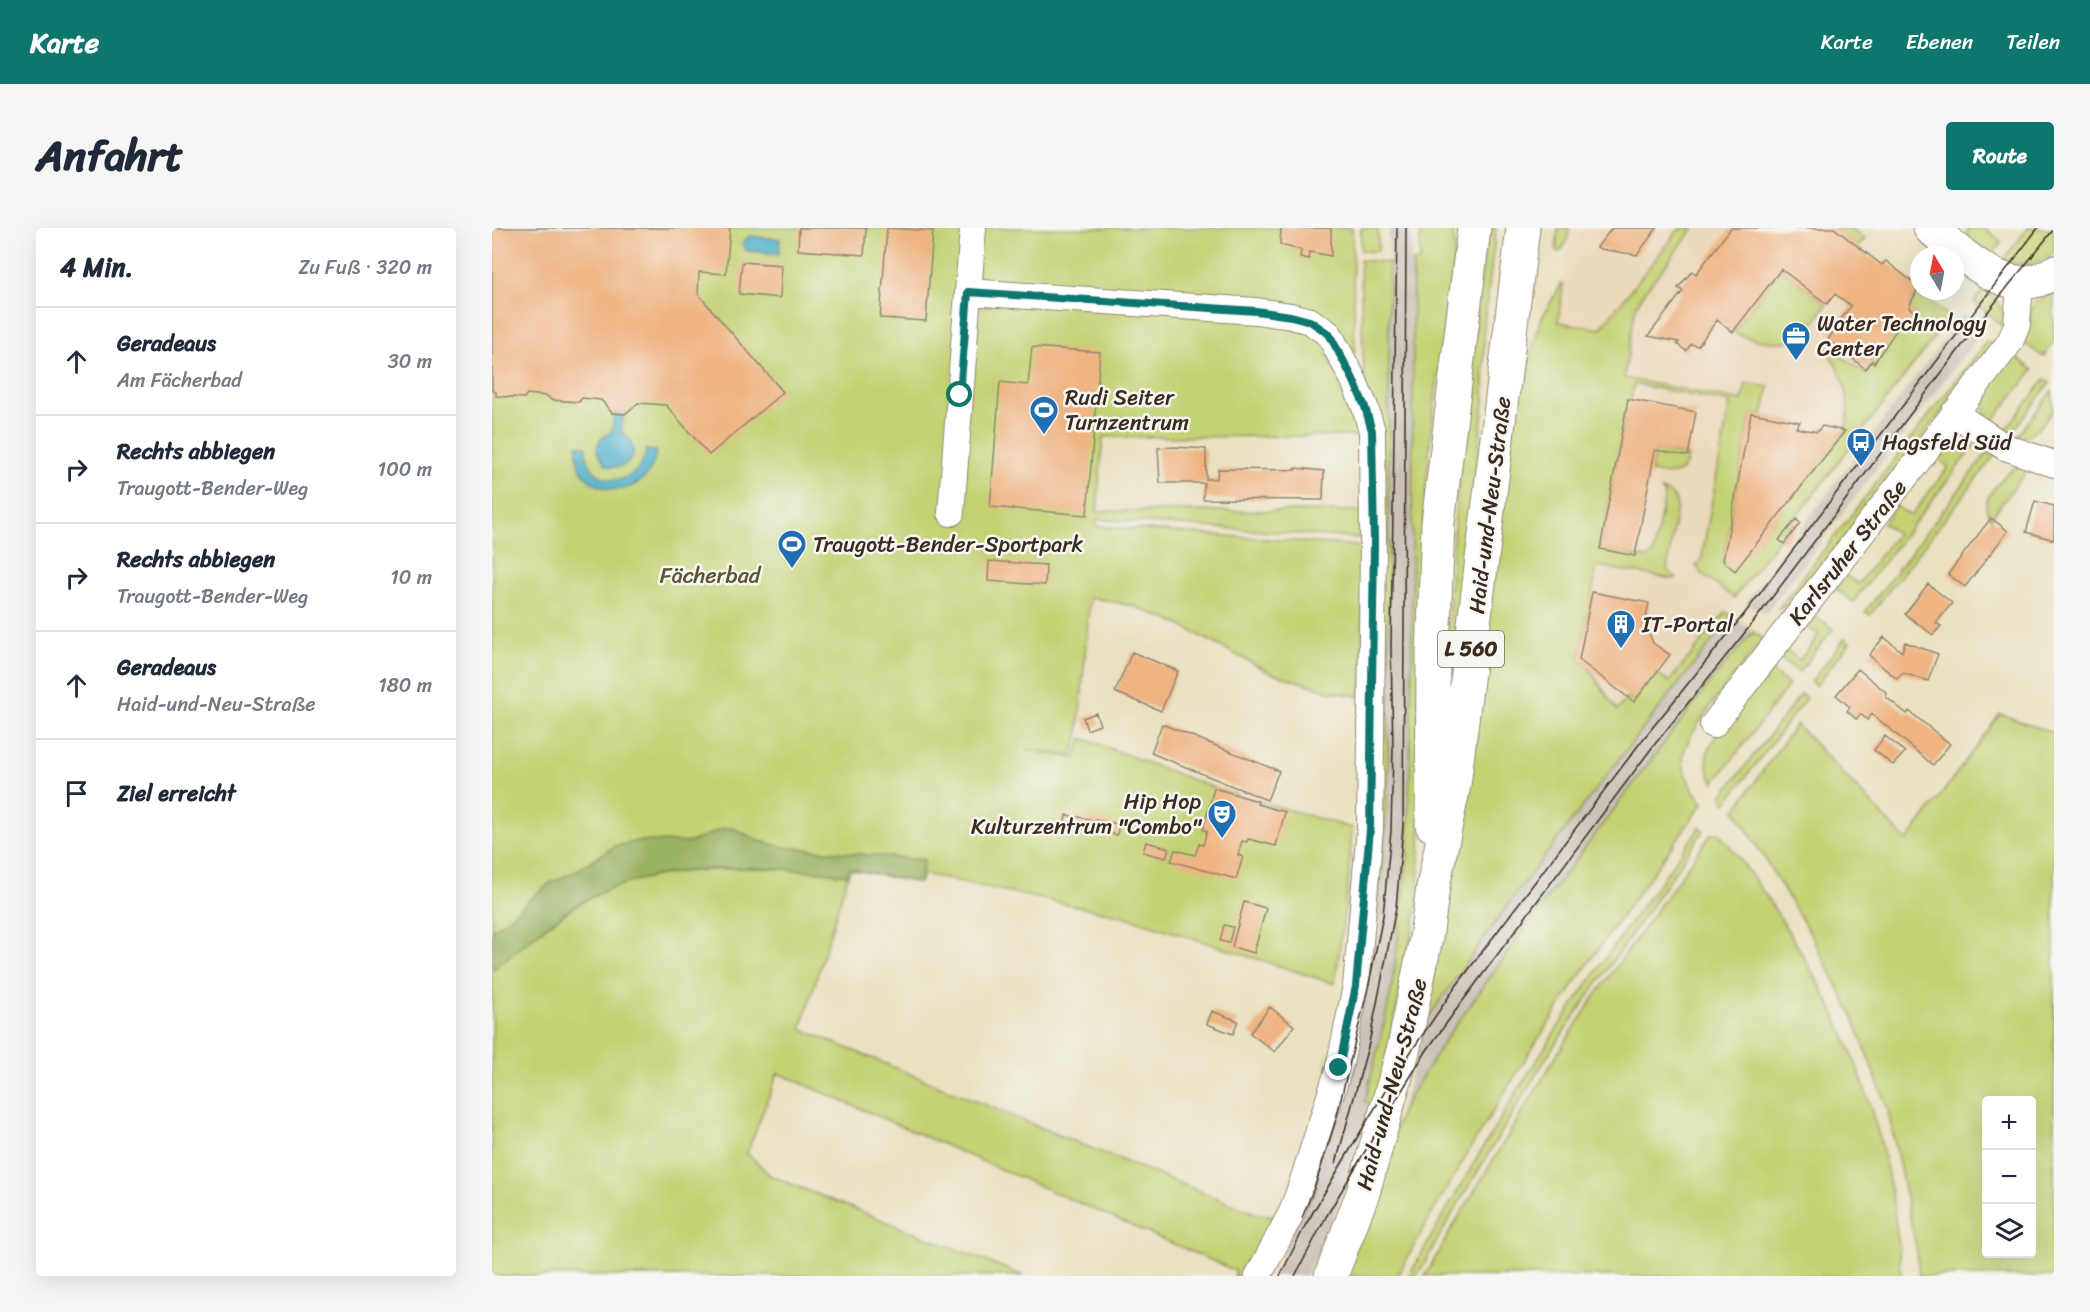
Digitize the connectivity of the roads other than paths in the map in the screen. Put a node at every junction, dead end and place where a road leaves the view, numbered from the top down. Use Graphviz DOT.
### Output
graph roads {
  1 [pos="973,228"];
  2 [pos="1474,228"];
  3 [pos="1523,228"];
  4 [pos="1930,228"];
  5 [pos="2054,272"];
  6 [pos="2020,284"];
  7 [pos="968,292"];
  8 [pos="1954,413"];
  9 [pos="2054,464"];
  10 [pos="951,513"];
  11 [pos="1713,725"];
  12 [pos="1433,887"];
  13 [pos="1258,1276"];
  14 [pos="1331,1276"];
  1 -- 7 [label="street"];
  2 -- 12 [label="main road, Haid-und-Neu-Straße / L 560"];
  3 -- 12 [label="main road, Haid-und-Neu-Straße / L 560"];
  4 -- 6 [label="main road"];
  5 -- 6 [label="main road"];
  6 -- 8 [label="street, Karlsruher Straße"];
  7 -- 10 [label="street"];
  7 -- 13 [label="street"];
  8 -- 9 [label="street"];
  8 -- 11 [label="street, Karlsruher Straße"];
  12 -- 14 [label="main road, Haid-und-Neu-Straße / L 560"];
}
